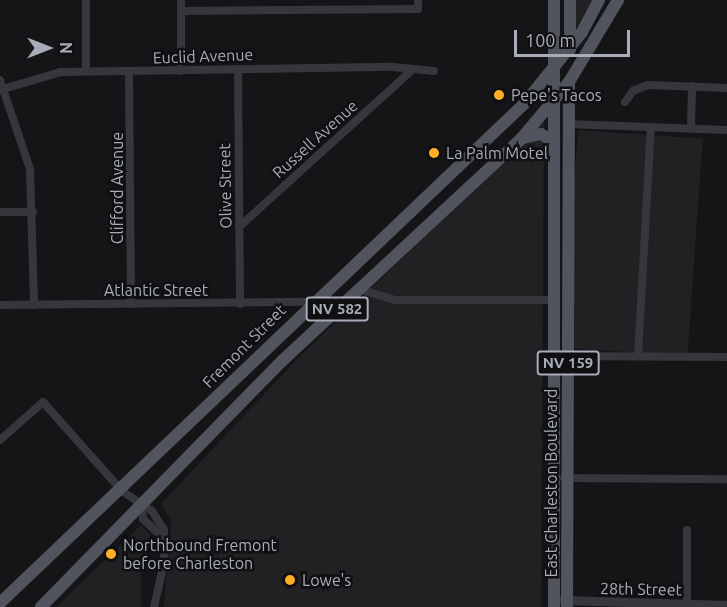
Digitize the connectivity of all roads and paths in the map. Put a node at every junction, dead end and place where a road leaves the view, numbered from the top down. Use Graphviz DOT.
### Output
graph roads {
  1 [pos="86,0"];
  2 [pos="181,0"];
  3 [pos="299,0"];
  4 [pos="554,0"];
  5 [pos="570,0"];
  6 [pos="599,0"];
  7 [pos="618,0"];
  8 [pos="418,4"];
  9 [pos="299,10"];
  10 [pos="181,11"];
  11 [pos="570,49"];
  12 [pos="238,69"];
  13 [pos="554,70"];
  14 [pos="86,71"];
  15 [pos="129,71"];
  16 [pos="181,71"];
  17 [pos="434,71"];
  18 [pos="410,72"];
  19 [pos="0,80"];
  20 [pos="569,81"];
  21 [pos="692,86"];
  22 [pos="727,88"];
  23 [pos="2,89"];
  24 [pos="554,102"];
  25 [pos="625,102"];
  26 [pos="568,124"];
  27 [pos="651,127"];
  28 [pos="691,128"];
  29 [pos="727,130"];
  30 [pos="520,140"];
  31 [pos="554,142"];
  32 [pos="0,212"];
  33 [pos="33,212"];
  34 [pos="239,227"];
  35 [pos="359,289"];
  36 [pos="554,300"];
  37 [pos="240,303"];
  38 [pos="311,303"];
  39 [pos="34,304"];
  40 [pos="131,304"];
  41 [pos="0,305"];
  42 [pos="554,356"];
  43 [pos="568,356"];
  44 [pos="638,356"];
  45 [pos="727,357"];
  46 [pos="0,440"];
  47 [pos="554,477"];
  48 [pos="567,479"];
  49 [pos="727,479"];
  50 [pos="122,491"];
  51 [pos="142,509"];
  52 [pos="687,530"];
  53 [pos="1,600"];
  54 [pos="554,603"];
  55 [pos="567,604"];
  56 [pos="687,605"];
  57 [pos="727,605"];
  58 [pos="41,607"];
  59 [pos="154,607"];
  1 -- 14 [label="street"];
  2 -- 10 [label="street"];
  3 -- 9 [label="street"];
  4 -- 13 [label="main road, East Charleston Boulevard"];
  5 -- 11 [label="main road, East Charleston Boulevard"];
  6 -- 11 [label="main road, Fremont Street"];
  7 -- 20 [label="main road"];
  8 -- 9 [label="street"];
  9 -- 10 [label="street"];
  10 -- 16 [label="street"];
  11 -- 13 [label="main road, Fremont Street / NV 582"];
  11 -- 20 [label="main road, East Charleston Boulevard"];
  12 -- 16 [label="street, Euclid Avenue"];
  12 -- 18 [label="street, Euclid Avenue"];
  12 -- 34 [label="street, Olive Street"];
  13 -- 24 [label="main road, East Charleston Boulevard"];
  13 -- 38 [label="main road, Fremont Street / NV 582"];
  14 -- 15 [label="street, Euclid Avenue"];
  14 -- 23 [label="street, Euclid Avenue"];
  15 -- 16 [label="street, Euclid Avenue"];
  15 -- 40 [label="street, Clifford Avenue"];
  17 -- 18 [label="street, Euclid Avenue"];
  18 -- 34 [label="street, Russell Avenue"];
  19 -- 23 [label="street"];
  20 -- 24 [label="main road, NV 582"];
  20 -- 26 [label="main road, East Charleston Boulevard"];
  21 -- 22 [label="street"];
  21 -- 25 [label="street"];
  21 -- 28 [label="street"];
  23 -- 33 [label="street"];
  24 -- 30 [label="main road, NV 582"];
  24 -- 31 [label="main road, East Charleston Boulevard"];
  26 -- 27 [label="street"];
  26 -- 43 [label="main road, East Charleston Boulevard / NV 159"];
  27 -- 28 [label="street"];
  27 -- 44 [label="street"];
  28 -- 29 [label="street"];
  30 -- 31 [label="main road"];
  30 -- 35 [label="main road, NV 582"];
  31 -- 36 [label="main road, East Charleston Boulevard / NV 159"];
  32 -- 33 [label="street"];
  33 -- 39 [label="street"];
  34 -- 37 [label="street, Olive Street"];
  35 -- 36 [label="street"];
  35 -- 51 [label="main road, NV 582"];
  36 -- 42 [label="main road, East Charleston Boulevard / NV 159"];
  37 -- 38 [label="street, Atlantic Street"];
  37 -- 40 [label="street, Atlantic Street"];
  38 -- 50 [label="main road, Fremont Street / NV 582"];
  39 -- 40 [label="street, Atlantic Street"];
  39 -- 41 [label="street, Atlantic Street"];
  42 -- 43 [label="street"];
  42 -- 47 [label="main road, East Charleston Boulevard / NV 159"];
  43 -- 44 [label="street"];
  43 -- 48 [label="main road, East Charleston Boulevard / NV 159"];
  44 -- 45 [label="street"];
  46 -- 50 [label="street"];
  47 -- 48 [label="street"];
  47 -- 54 [label="main road, East Charleston Boulevard / NV 159"];
  48 -- 49 [label="street"];
  48 -- 55 [label="main road, East Charleston Boulevard / NV 159"];
  50 -- 51 [label="street"];
  50 -- 53 [label="main road, Fremont Street / NV 582"];
  51 -- 58 [label="main road, NV 582"];
  51 -- 59 [label="street"];
  52 -- 56 [label="street"];
  54 -- 55 [label="street, 28th Street"];
  55 -- 56 [label="street, 28th Street"];
  56 -- 57 [label="street, 28th Street"];
}
